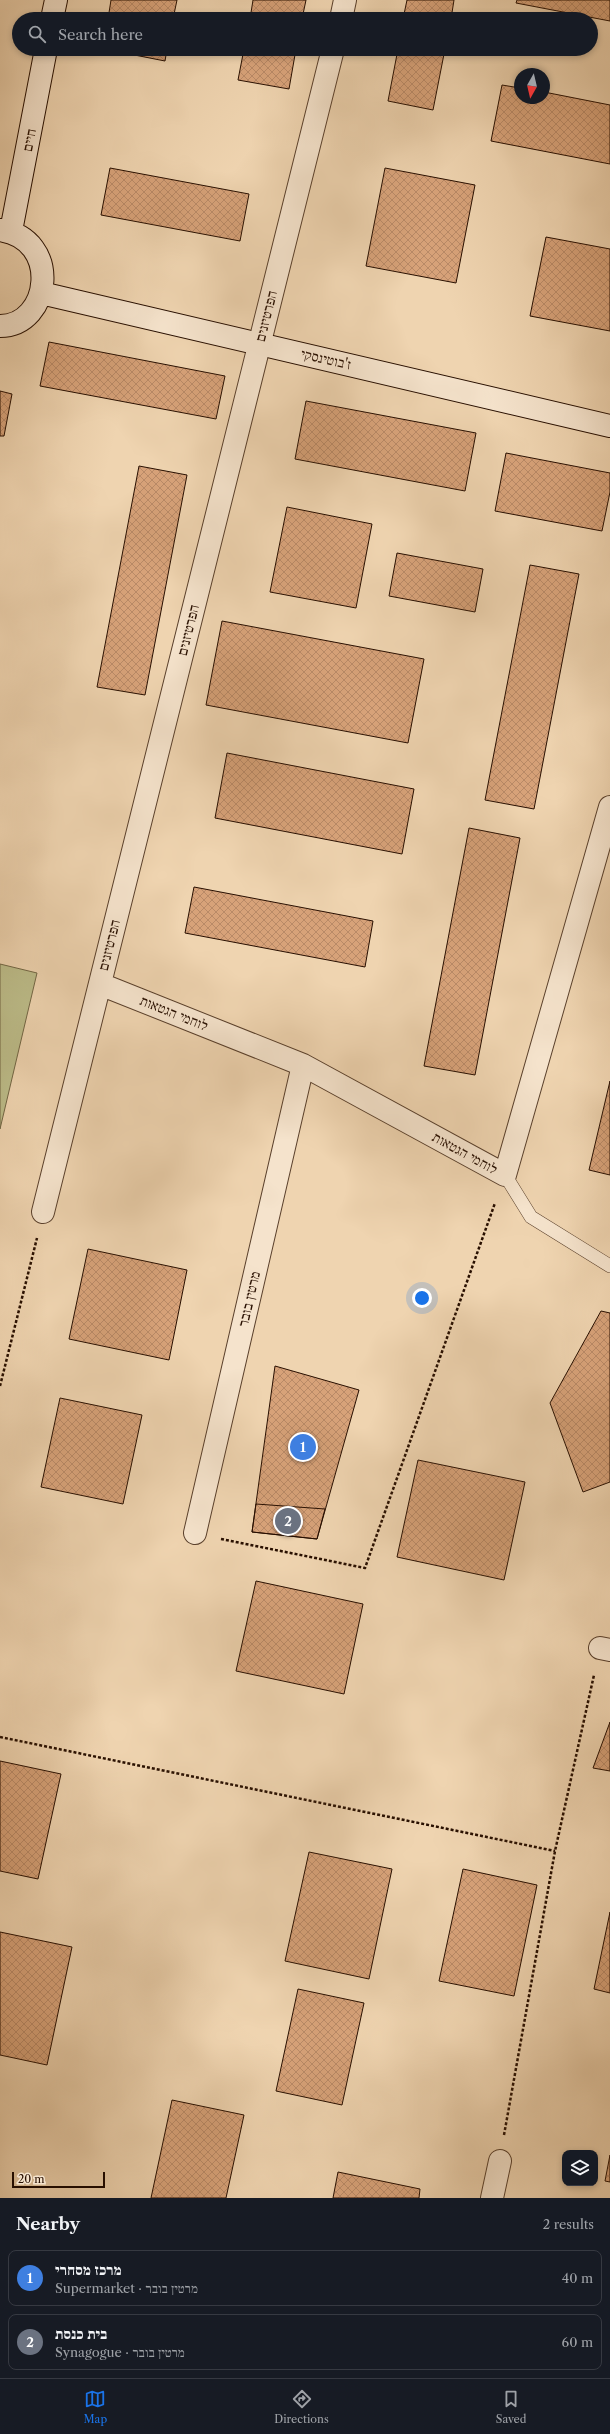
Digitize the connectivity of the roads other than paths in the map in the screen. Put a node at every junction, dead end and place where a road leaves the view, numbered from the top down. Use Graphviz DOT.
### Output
graph roads {
  1 [pos="56,0"];
  2 [pos="345,0"];
  3 [pos="53,12"];
  4 [pos="342,12"];
  5 [pos="44,56"];
  6 [pos="331,56"];
  7 [pos="5,231"];
  8 [pos="41,294"];
  9 [pos="0,326"];
  10 [pos="260,344"];
  11 [pos="610,426"];
  12 [pos="610,807"];
  13 [pos="100,984"];
  14 [pos="303,1065"];
  15 [pos="505,1175"];
  16 [pos="43,1212"];
  17 [pos="610,1266"];
  18 [pos="195,1533"];
  19 [pos="500,2161"];
  20 [pos="492,2198"];
  1 -- 3 [label="street"];
  2 -- 4 [label="street"];
  5 -- 7 [label="street, חיים"];
  6 -- 10 [label="street, הפרטיזנים"];
  7 -- 8 [label="street"];
  8 -- 9 [label="street"];
  8 -- 10 [label="street, ז'בוטינסקי"];
  10 -- 11 [label="street, ז'בוטינסקי"];
  10 -- 13 [label="street, הפרטיזנים"];
  12 -- 15 [label="street, לוחמי הגטאות"];
  13 -- 14 [label="street, לוחמי הגטאות"];
  13 -- 16 [label="street, הפרטיזנים"];
  14 -- 15 [label="street, לוחמי הגטאות"];
  14 -- 18 [label="street, מרטין בובר"];
  15 -- 17 [label="lane"];
  19 -- 20 [label="street"];
}
